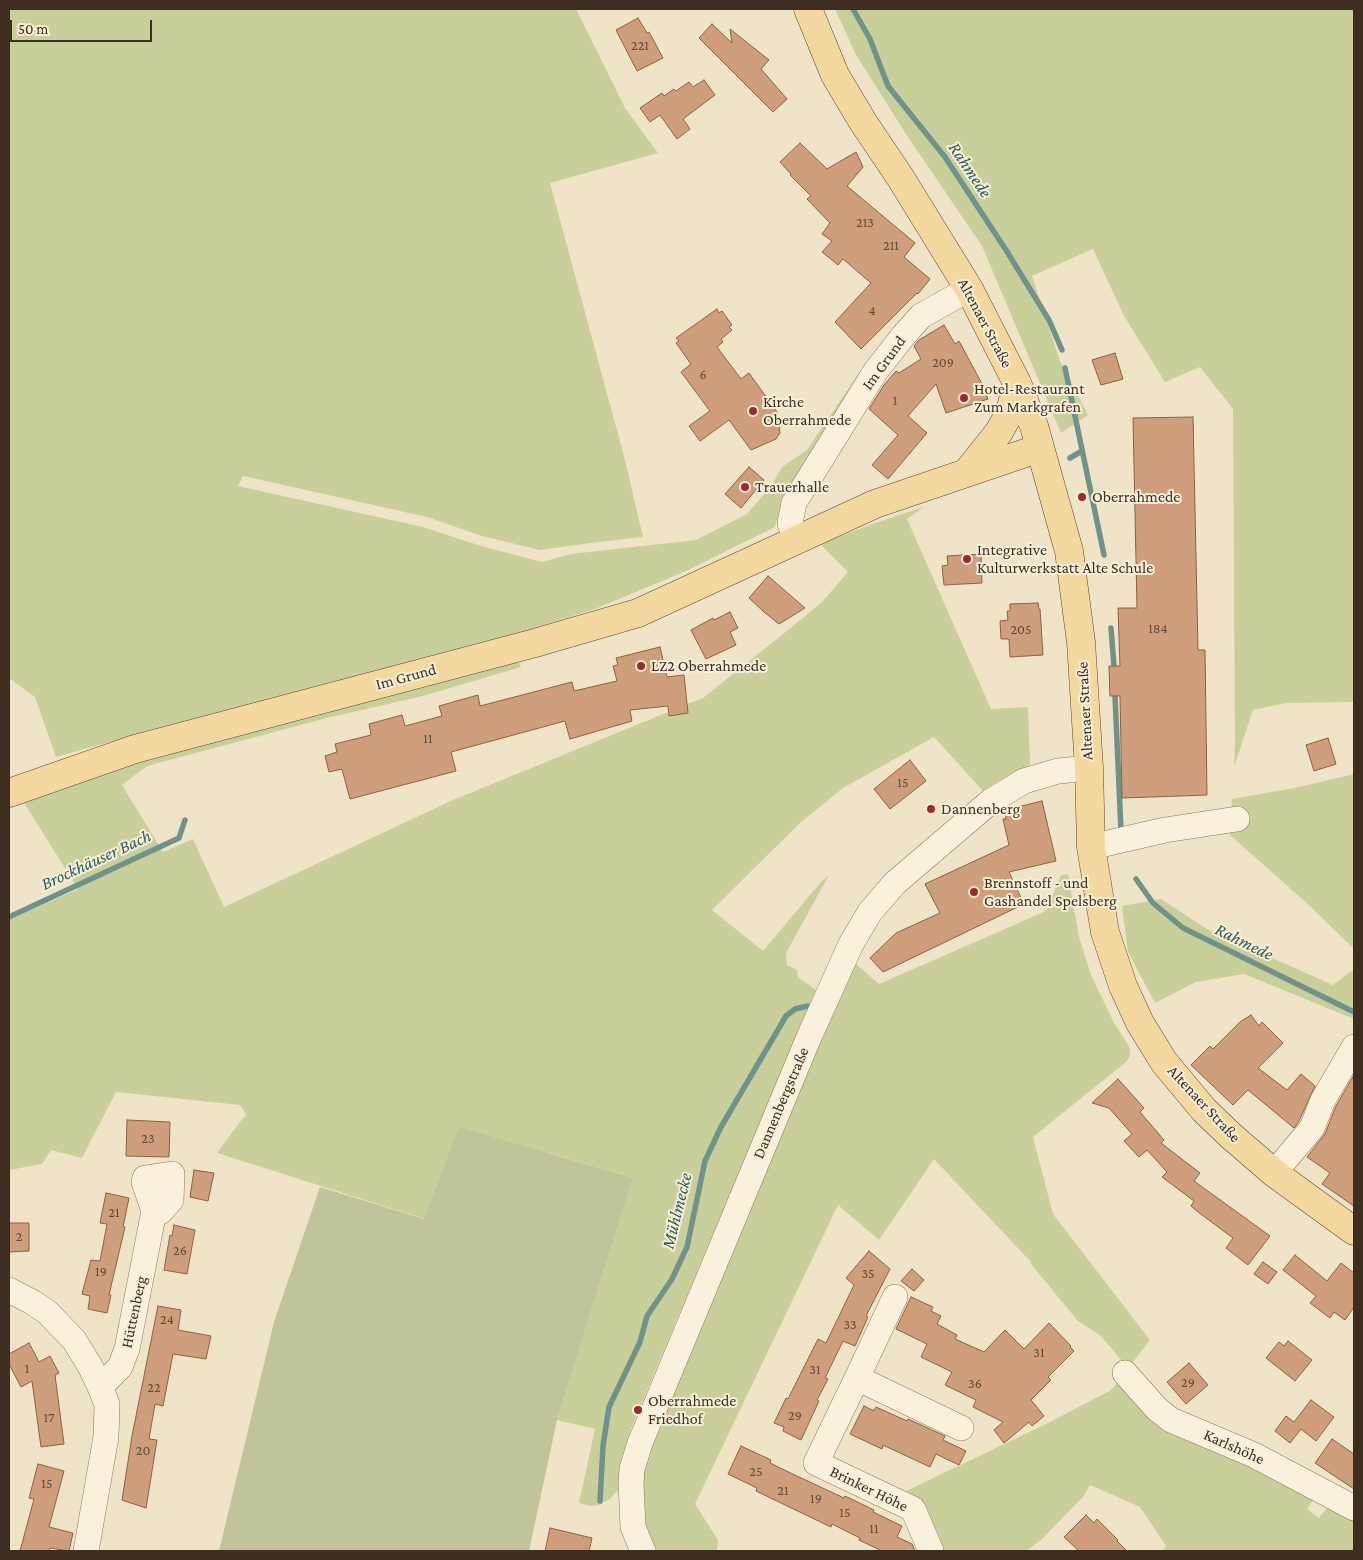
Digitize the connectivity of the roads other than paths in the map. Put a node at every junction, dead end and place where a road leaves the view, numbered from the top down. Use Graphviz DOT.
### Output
graph roads {
  1 [pos="808,9"];
  2 [pos="969,289"];
  3 [pos="1017,383"];
  4 [pos="1040,448"];
  5 [pos="967,472"];
  6 [pos="796,540"];
  7 [pos="1089,768"];
  8 [pos="9,793"];
  9 [pos="1237,819"];
  10 [pos="1091,847"];
  11 [pos="1354,1047"];
  12 [pos="1274,1173"];
  13 [pos="154,1211"];
  14 [pos="1354,1231"];
  15 [pos="9,1290"];
  16 [pos="895,1296"];
  17 [pos="1125,1373"];
  18 [pos="857,1378"];
  19 [pos="100,1387"];
  20 [pos="962,1428"];
  21 [pos="1354,1508"];
  22 [pos="86,1551"];
  23 [pos="643,1551"];
  24 [pos="931,1551"];
  1 -- 2 [label="main road, Altenaer Straße"];
  2 -- 3 [label="main road, Altenaer Straße"];
  2 -- 6 [label="street, Im Grund"];
  3 -- 4 [label="main road, Altenaer Straße"];
  3 -- 5 [label="main road"];
  4 -- 5 [label="main road, Im Grund"];
  4 -- 7 [label="main road, Altenaer Straße"];
  5 -- 6 [label="main road, Im Grund"];
  6 -- 8 [label="main road, Im Grund"];
  7 -- 10 [label="main road, Altenaer Straße"];
  7 -- 23 [label="street, Dannenbergstraße"];
  9 -- 10 [label="street"];
  10 -- 12 [label="main road, Altenaer Straße"];
  11 -- 12 [label="street"];
  12 -- 14 [label="main road, Altenaer Straße"];
  13 -- 19 [label="street, Hüttenberg"];
  15 -- 19 [label="street"];
  16 -- 18 [label="street, Brinker Höhe"];
  17 -- 21 [label="street, Karlshöhe"];
  18 -- 20 [label="street"];
  18 -- 24 [label="street, Brinker Höhe"];
  19 -- 22 [label="street"];
}
